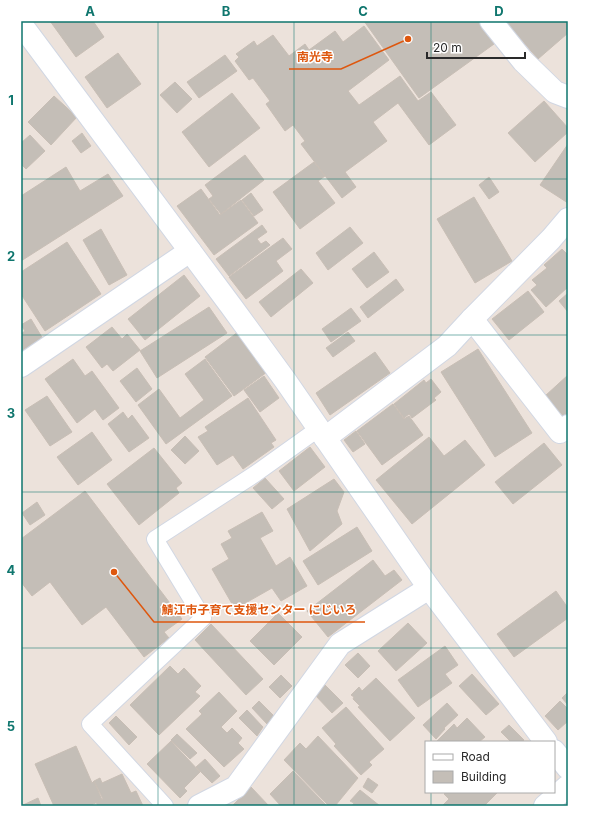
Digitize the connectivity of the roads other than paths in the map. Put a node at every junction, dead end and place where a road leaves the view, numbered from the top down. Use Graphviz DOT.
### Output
graph roads {
  1 [pos="491,21"];
  2 [pos="21,24"];
  3 [pos="568,97"];
  4 [pos="568,219"];
  5 [pos="190,250"];
  6 [pos="472,319"];
  7 [pos="21,366"];
  8 [pos="568,426"];
  9 [pos="322,433"];
  10 [pos="429,588"];
  11 [pos="545,741"];
  12 [pos="555,752"];
  13 [pos="568,768"];
  14 [pos="568,786"];
  15 [pos="165,806"];
  16 [pos="199,806"];
  17 [pos="545,806"];
  1 -- 3 [label="street"];
  2 -- 5 [label="street"];
  4 -- 6 [label="street"];
  5 -- 7 [label="street"];
  5 -- 9 [label="street"];
  6 -- 8 [label="street"];
  6 -- 9 [label="street"];
  9 -- 10 [label="street"];
  9 -- 15 [label="lane"];
  10 -- 11 [label="street"];
  10 -- 16 [label="street"];
  12 -- 13 [label="street"];
  14 -- 17 [label="street"];
}
